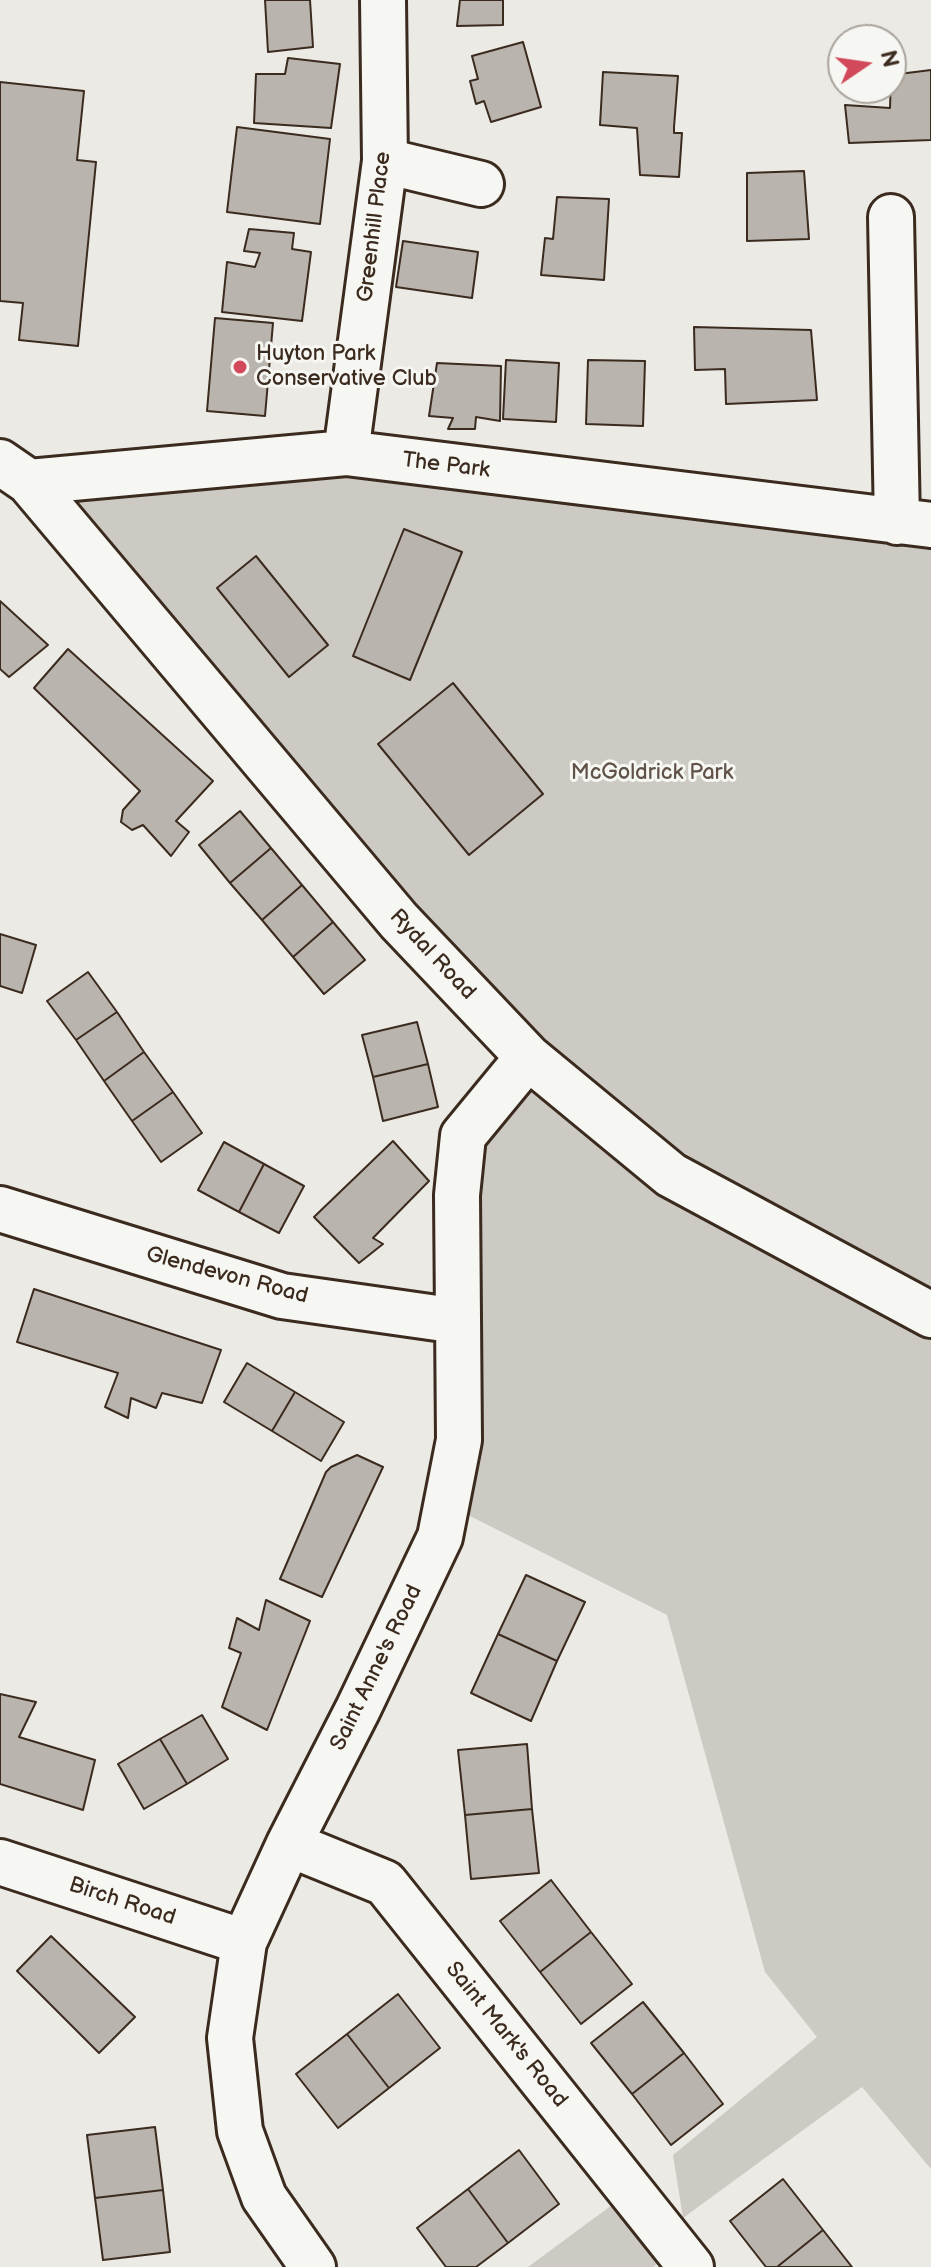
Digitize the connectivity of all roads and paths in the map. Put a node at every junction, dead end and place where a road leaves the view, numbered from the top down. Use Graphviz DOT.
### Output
graph roads {
  1 [pos="383,0"];
  2 [pos="385,161"];
  3 [pos="481,184"];
  4 [pos="891,217"];
  5 [pos="346,453"];
  6 [pos="15,472"];
  7 [pos="914,523"];
  8 [pos="528,1057"];
  9 [pos="0,1209"];
  10 [pos="931,1315"];
  11 [pos="458,1321"];
  12 [pos="289,1844"];
  13 [pos="0,1862"];
  14 [pos="244,1942"];
  15 [pos="313,2267"];
  16 [pos="691,2267"];
  1 -- 2 [label="street, Greenhill Place"];
  2 -- 3 [label="street"];
  2 -- 5 [label="street, Greenhill Place"];
  4 -- 7 [label="street, The Park"];
  5 -- 6 [label="street, The Park"];
  5 -- 7 [label="street, The Park"];
  6 -- 8 [label="street, Rydal Road"];
  8 -- 10 [label="street, Rydal Road"];
  8 -- 11 [label="street, Saint Anne's Road"];
  9 -- 11 [label="street, Glendevon Road"];
  11 -- 12 [label="street, Saint Anne's Road"];
  12 -- 14 [label="street, Saint Anne's Road"];
  12 -- 16 [label="street, Saint Mark's Road"];
  13 -- 14 [label="street, Birch Road"];
  14 -- 15 [label="street, Saint Anne's Road"];
}
